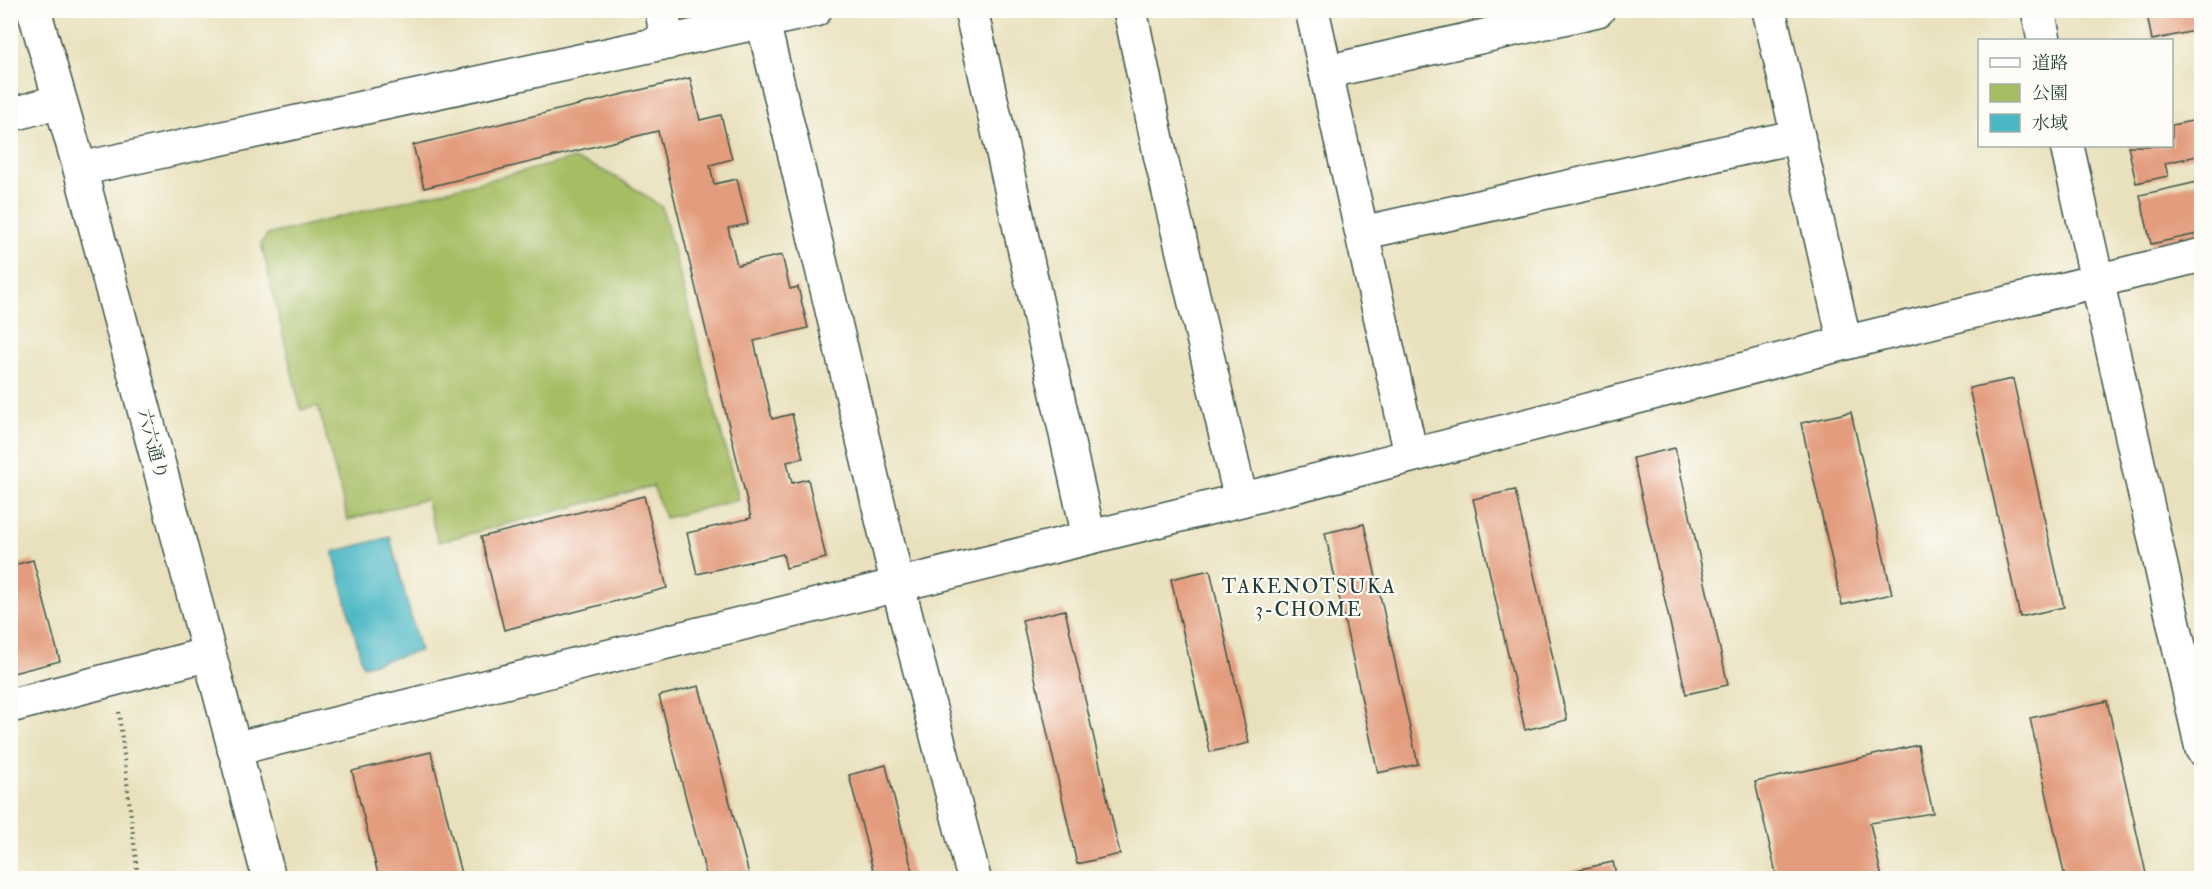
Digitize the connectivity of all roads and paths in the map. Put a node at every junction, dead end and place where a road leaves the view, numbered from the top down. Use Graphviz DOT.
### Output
graph roads {
  1 [pos="34,10"];
  2 [pos="662,10"];
  3 [pos="815,10"];
  4 [pos="971,10"];
  5 [pos="1130,10"];
  6 [pos="1312,10"];
  7 [pos="1598,10"];
  8 [pos="1769,10"];
  9 [pos="2038,10"];
  10 [pos="763,22"];
  11 [pos="2044,39"];
  12 [pos="667,43"];
  13 [pos="1326,72"];
  14 [pos="60,101"];
  15 [pos="10,115"];
  16 [pos="1798,136"];
  17 [pos="2067,147"];
  18 [pos="80,169"];
  19 [pos="1362,233"];
  20 [pos="2202,255"];
  21 [pos="2097,281"];
  22 [pos="1845,342"];
  23 [pos="1411,454"];
  24 [pos="1241,500"];
  25 [pos="1089,537"];
  26 [pos="898,586"];
  27 [pos="208,654"];
  28 [pos="115,679"];
  29 [pos="10,706"];
  30 [pos="2202,748"];
  31 [pos="234,749"];
  32 [pos="138,879"];
  33 [pos="269,879"];
  34 [pos="974,879"];
  1 -- 14 [label="street, 六六通り"];
  2 -- 12 [label="street"];
  3 -- 10 [label="street"];
  4 -- 25 [label="street"];
  5 -- 24 [label="street"];
  6 -- 13 [label="street"];
  7 -- 13 [label="street"];
  8 -- 16 [label="street"];
  9 -- 11 [label="street"];
  10 -- 12 [label="street"];
  10 -- 26 [label="street"];
  12 -- 18 [label="street"];
  13 -- 19 [label="street"];
  14 -- 15 [label="street"];
  14 -- 18 [label="street, 六六通り"];
  16 -- 19 [label="street"];
  16 -- 22 [label="street"];
  17 -- 21 [label="street"];
  18 -- 27 [label="street, 六六通り"];
  19 -- 23 [label="street"];
  20 -- 21 [label="street"];
  21 -- 22 [label="street"];
  21 -- 30 [label="street"];
  22 -- 23 [label="street"];
  23 -- 24 [label="street"];
  24 -- 25 [label="street"];
  25 -- 26 [label="street"];
  26 -- 31 [label="street"];
  26 -- 34 [label="street"];
  27 -- 28 [label="street"];
  27 -- 31 [label="street, 六六通り"];
  28 -- 29 [label="street"];
  28 -- 32 [label="path"];
  31 -- 33 [label="street, 六六通り"];
}
